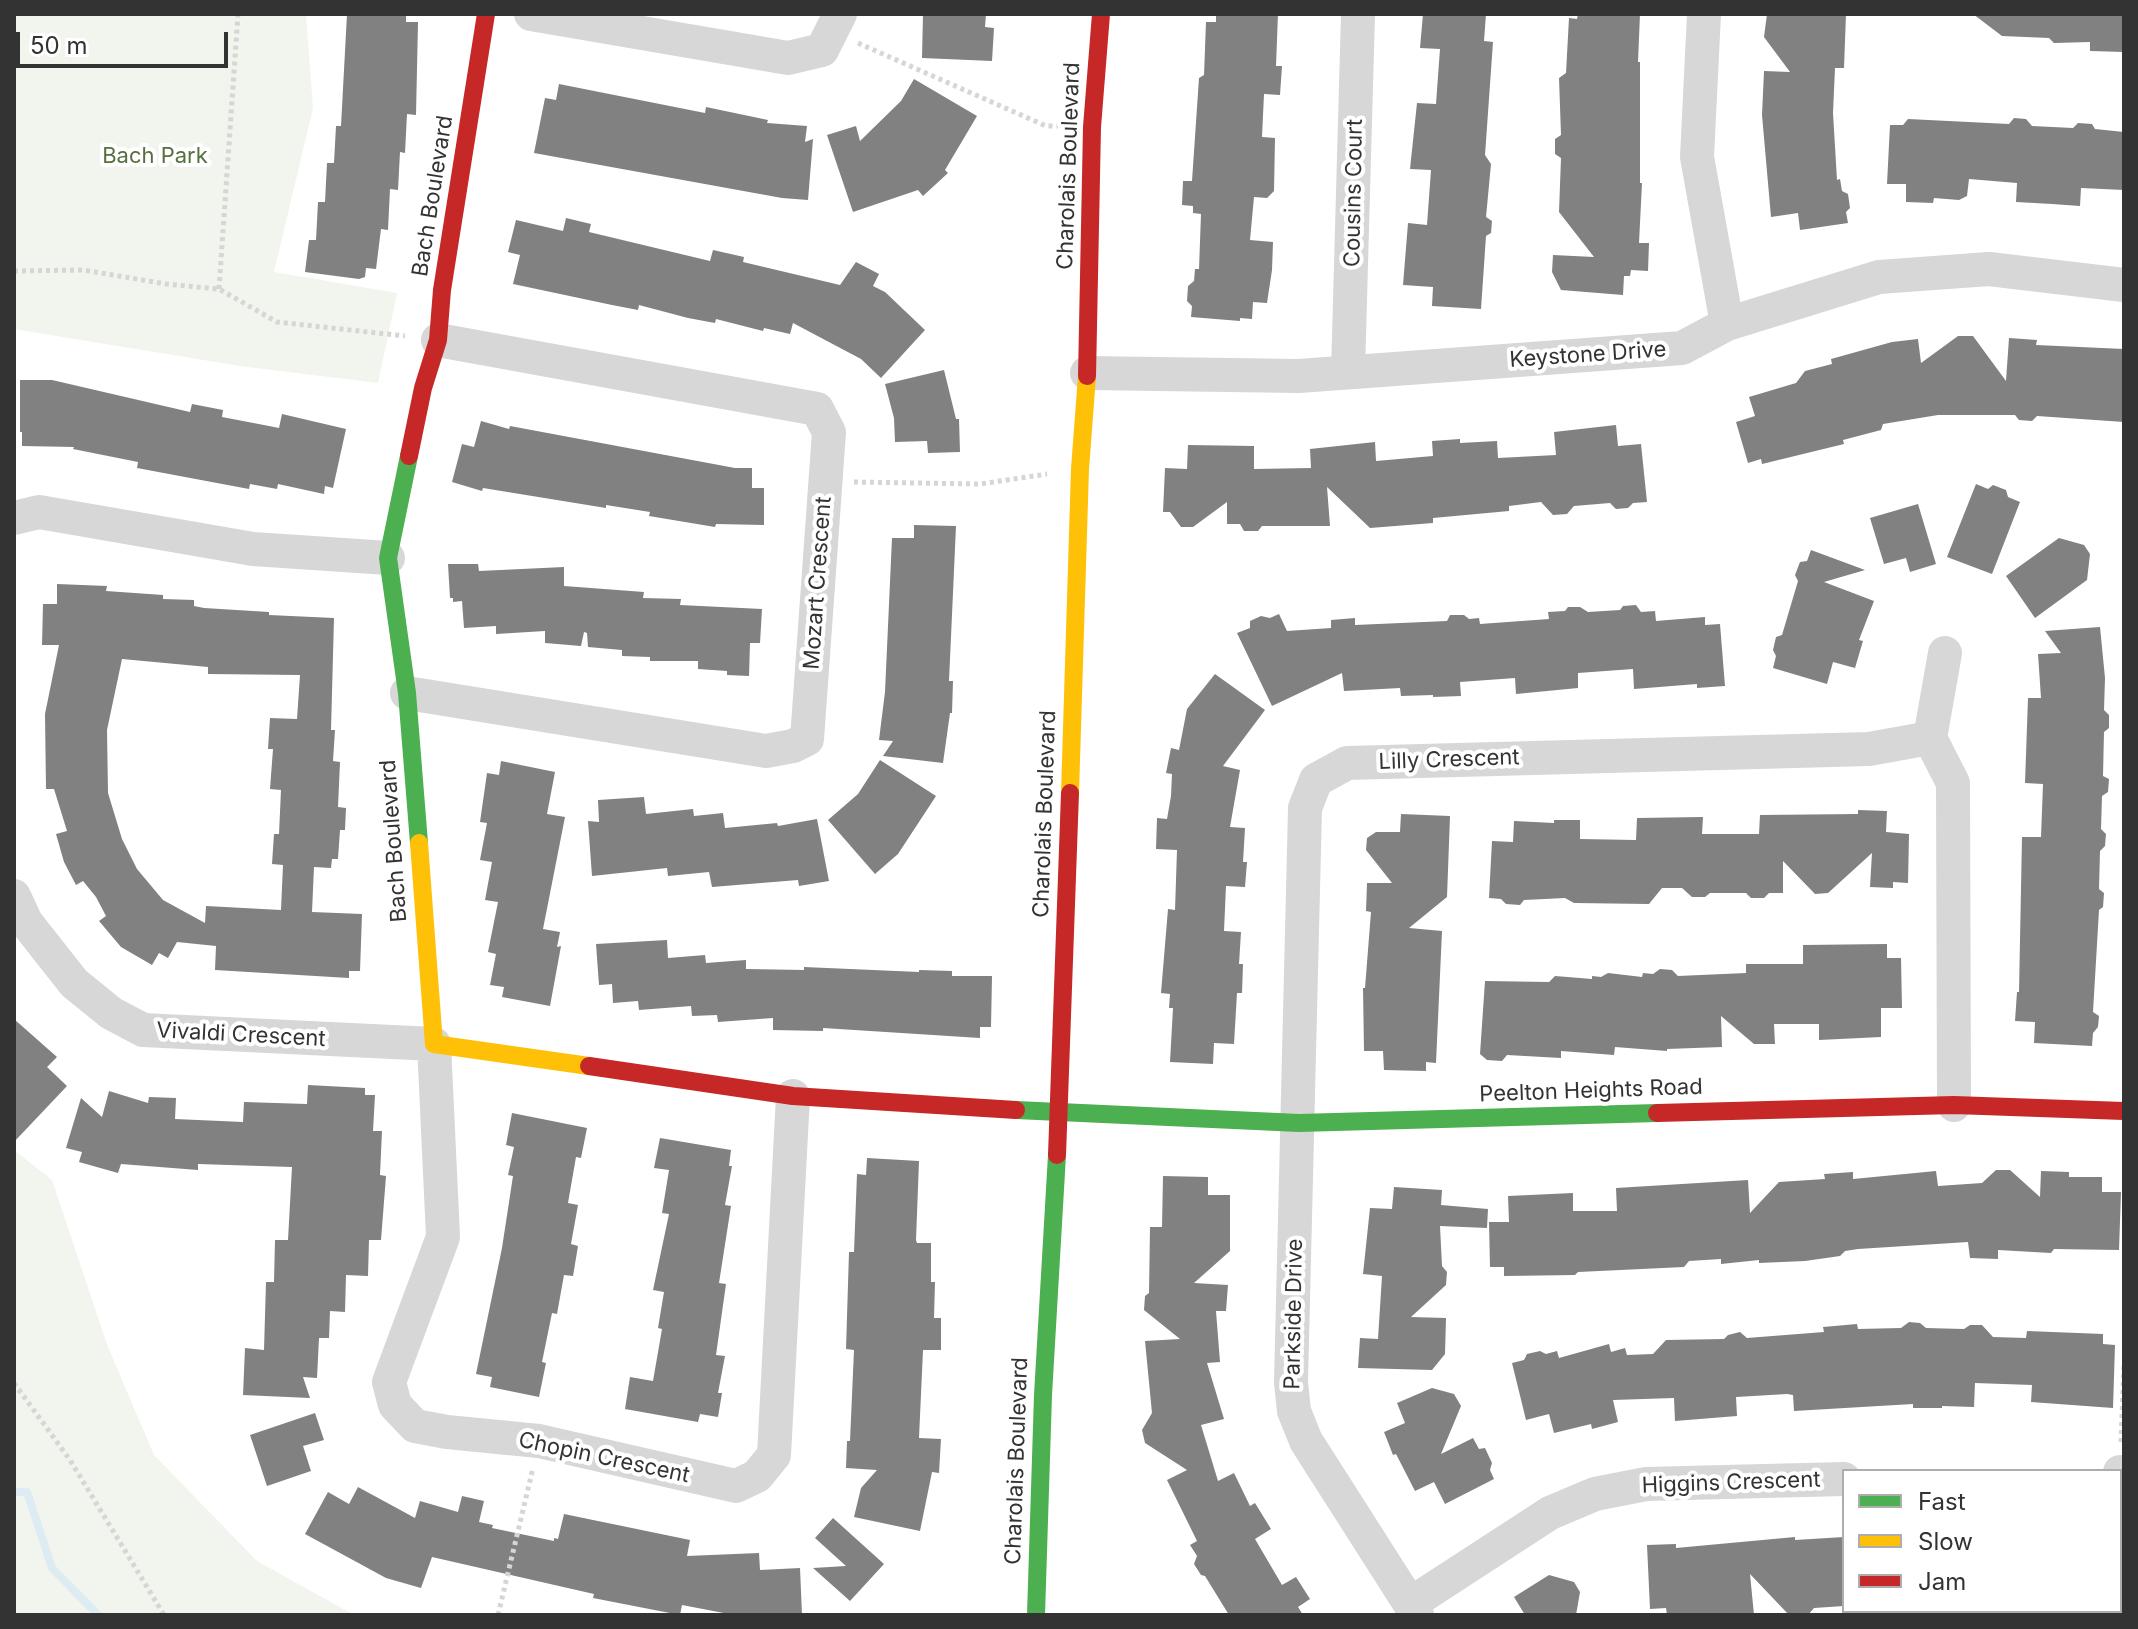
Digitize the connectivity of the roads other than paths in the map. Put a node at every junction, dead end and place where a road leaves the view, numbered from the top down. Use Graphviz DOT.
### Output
graph roads {
  1 [pos="486,14"];
  2 [pos="531,14"];
  3 [pos="1101,14"];
  4 [pos="1358,14"];
  5 [pos="1704,14"];
  6 [pos="836,23"];
  7 [pos="2124,285"];
  8 [pos="1727,324"];
  9 [pos="438,340"];
  10 [pos="1348,372"];
  11 [pos="1087,373"];
  12 [pos="14,518"];
  13 [pos="388,558"];
  14 [pos="1945,653"];
  15 [pos="407,693"];
  16 [pos="1930,738"];
  17 [pos="14,896"];
  18 [pos="434,1044"];
  19 [pos="793,1096"];
  20 [pos="1954,1105"];
  21 [pos="2124,1111"];
  22 [pos="1060,1113"];
  23 [pos="1299,1123"];
  24 [pos="1842,1479"];
  25 [pos="1413,1610"];
  26 [pos="1036,1615"];
  1 -- 9 [label="street, Bach Boulevard"];
  2 -- 6 [label="street"];
  3 -- 11 [label="street, Charolais Boulevard"];
  4 -- 10 [label="street, Cousins Court"];
  5 -- 8 [label="street"];
  7 -- 8 [label="street, Keystone Drive"];
  8 -- 10 [label="street, Keystone Drive"];
  9 -- 13 [label="street, Bach Boulevard"];
  9 -- 15 [label="street, Mozart Crescent"];
  10 -- 11 [label="street, Keystone Drive"];
  11 -- 22 [label="street, Charolais Boulevard"];
  12 -- 13 [label="street"];
  13 -- 15 [label="street, Bach Boulevard"];
  14 -- 16 [label="street"];
  15 -- 18 [label="street, Bach Boulevard"];
  16 -- 20 [label="street"];
  16 -- 23 [label="street, Lilly Crescent"];
  17 -- 18 [label="street, Vivaldi Crescent"];
  18 -- 19 [label="street"];
  18 -- 19 [label="street, Chopin Crescent"];
  19 -- 22 [label="street"];
  20 -- 21 [label="street, Peelton Heights Road"];
  20 -- 23 [label="street, Peelton Heights Road"];
  22 -- 23 [label="street, Peelton Heights Road"];
  22 -- 26 [label="street, Charolais Boulevard"];
  23 -- 25 [label="street, Parkside Drive"];
  24 -- 25 [label="street, Higgins Crescent"];
}
